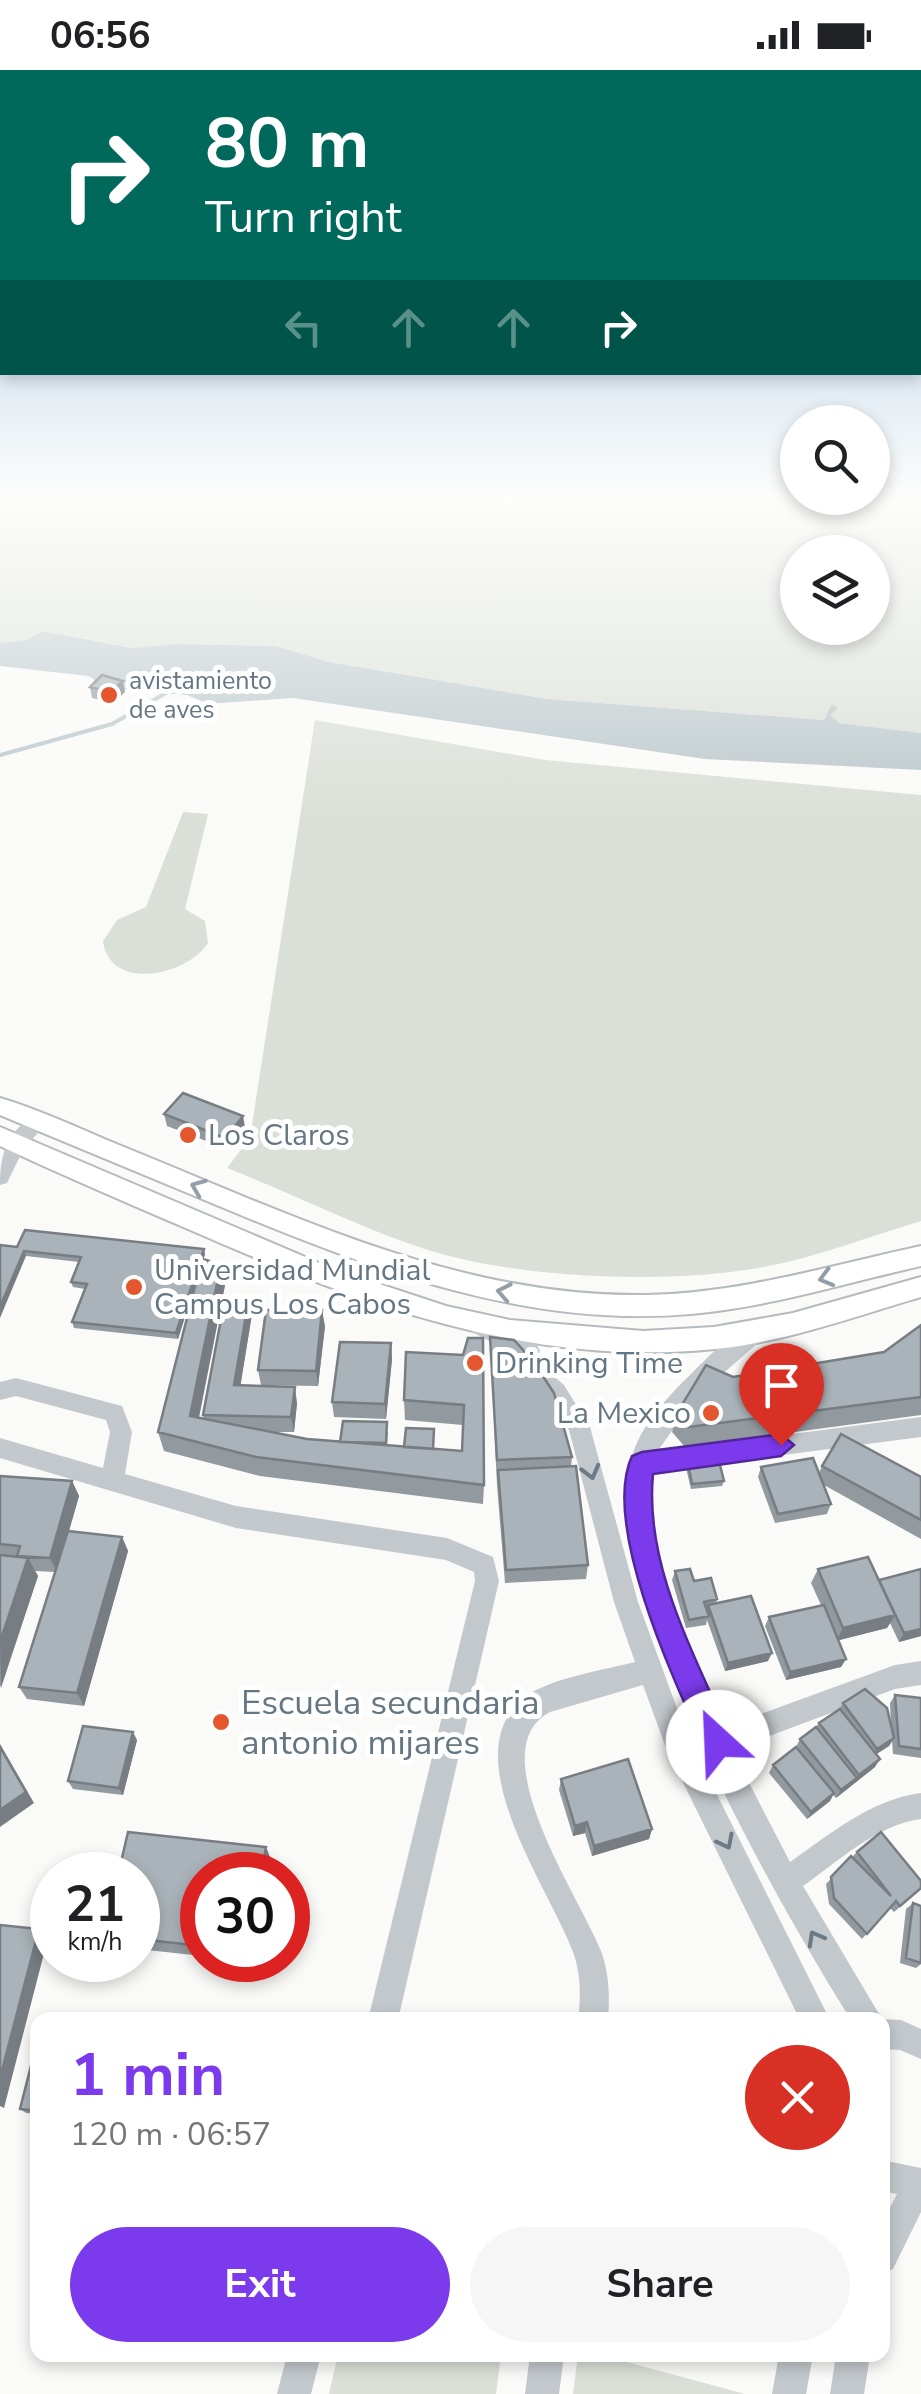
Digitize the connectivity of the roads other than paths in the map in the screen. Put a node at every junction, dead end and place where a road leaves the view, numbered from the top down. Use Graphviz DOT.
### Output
graph roads {
  1 [pos="0,1106"];
  2 [pos="40,1122"];
  3 [pos="8,1140"];
  4 [pos="0,1178"];
  5 [pos="921,1256"];
  6 [pos="866,1267"];
  7 [pos="921,1287"];
  8 [pos="886,1297"];
  9 [pos="479,1326"];
  10 [pos="759,1331"];
  11 [pos="0,1391"];
  12 [pos="921,1427"];
  13 [pos="0,1448"];
  14 [pos="642,1464"];
  15 [pos="112,1482"];
  16 [pos="651,1670"];
  17 [pos="921,1673"];
  18 [pos="718,1742"];
  19 [pos="921,1806"];
  20 [pos="786,1882"];
  21 [pos="385,2012"];
  22 [pos="593,2012"];
  23 [pos="811,2012"];
  24 [pos="863,2012"];
  25 [pos="890,2034"];
  26 [pos="921,2044"];
  27 [pos="890,2177"];
  28 [pos="919,2184"];
  29 [pos="890,2242"];
  30 [pos="302,2362"];
  31 [pos="546,2362"];
  32 [pos="795,2362"];
  33 [pos="853,2362"];
  34 [pos="294,2394"];
  35 [pos="542,2394"];
  36 [pos="789,2394"];
  37 [pos="847,2394"];
  1 -- 2 [label="main road"];
  2 -- 3 [label="street"];
  6 -- 2 [label="main road, one-way"];
  3 -- 4 [label="street"];
  3 -- 9 [label="main road"];
  5 -- 6 [label="main road"];
  6 -- 8 [label="street"];
  7 -- 8 [label="main road"];
  8 -- 10 [label="main road"];
  9 -- 10 [label="main road"];
  9 -- 16 [label="street, one-way"];
  10 -- 14 [label="street"];
  11 -- 15 [label="street"];
  12 -- 14 [label="street"];
  13 -- 15 [label="street"];
  14 -- 18 [label="street"];
  15 -- 21 [label="street"];
  16 -- 22 [label="street"];
  16 -- 23 [label="street, one-way"];
  17 -- 18 [label="street"];
  18 -- 20 [label="street"];
  19 -- 20 [label="street"];
  24 -- 20 [label="street, one-way"];
  25 -- 26 [label="street"];
  27 -- 28 [label="street"];
  28 -- 29 [label="street"];
  30 -- 34 [label="street"];
  31 -- 35 [label="street"];
  32 -- 36 [label="street"];
  33 -- 37 [label="street"];
}
